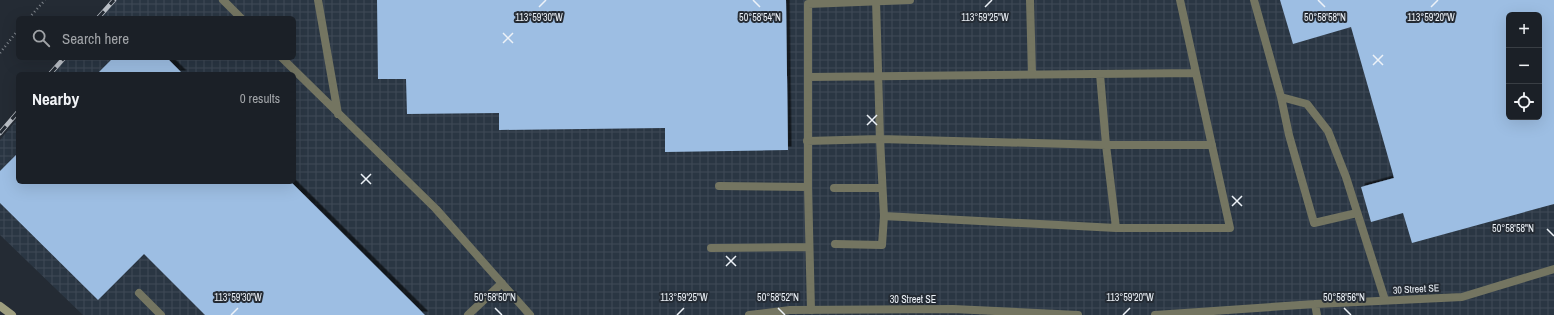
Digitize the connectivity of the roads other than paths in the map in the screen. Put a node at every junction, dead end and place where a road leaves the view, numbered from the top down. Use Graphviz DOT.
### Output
graph roads {
  1 [pos="223,0"];
  2 [pos="318,0"];
  3 [pos="910,0"];
  4 [pos="1030,0"];
  5 [pos="1180,0"];
  6 [pos="1254,0"];
  7 [pos="876,1"];
  8 [pos="808,2"];
  9 [pos="240,16"];
  10 [pos="284,60"];
  11 [pos="296,72"];
  12 [pos="296,72"];
  13 [pos="1196,73"];
  14 [pos="1032,74"];
  15 [pos="1100,74"];
  16 [pos="808,76"];
  17 [pos="878,76"];
  18 [pos="1281,97"];
  19 [pos="338,114"];
  20 [pos="880,139"];
  21 [pos="807,141"];
  22 [pos="1212,145"];
  23 [pos="1106,146"];
  24 [pos="719,186"];
  25 [pos="808,187"];
  26 [pos="834,188"];
  27 [pos="882,188"];
  28 [pos="1357,213"];
  29 [pos="884,216"];
  30 [pos="1116,228"];
  31 [pos="835,244"];
  32 [pos="809,247"];
  33 [pos="711,248"];
  34 [pos="1554,269"];
  35 [pos="502,283"];
  36 [pos="139,293"];
  37 [pos="1385,300"];
  38 [pos="1315,304"];
  39 [pos="0,306"];
  40 [pos="810,310"];
  41 [pos="12,315"];
  42 [pos="162,315"];
  43 [pos="468,315"];
  44 [pos="530,315"];
  45 [pos="748,315"];
  46 [pos="1078,315"];
  47 [pos="1155,315"];
  48 [pos="1318,315"];
  1 -- 9 [label="street"];
  2 -- 19 [label="street"];
  3 -- 7 [label="street"];
  4 -- 14 [label="street"];
  5 -- 13 [label="street"];
  6 -- 18 [label="street"];
  7 -- 8 [label="street"];
  7 -- 17 [label="street"];
  8 -- 16 [label="street"];
  10 -- 12 [label="street"];
  11 -- 19 [label="street"];
  13 -- 15 [label="street"];
  13 -- 22 [label="street"];
  14 -- 15 [label="street"];
  14 -- 17 [label="street"];
  15 -- 23 [label="street"];
  16 -- 17 [label="street"];
  16 -- 21 [label="street"];
  17 -- 20 [label="street"];
  18 -- 28 [label="street"];
  18 -- 28 [label="street"];
  19 -- 35 [label="street"];
  20 -- 21 [label="street"];
  20 -- 23 [label="street"];
  20 -- 27 [label="street"];
  21 -- 25 [label="street"];
  22 -- 23 [label="street"];
  22 -- 30 [label="street"];
  23 -- 30 [label="street"];
  24 -- 25 [label="street"];
  25 -- 32 [label="street"];
  26 -- 27 [label="street"];
  27 -- 29 [label="street"];
  28 -- 37 [label="street"];
  29 -- 30 [label="street"];
  29 -- 31 [label="street"];
  32 -- 33 [label="street"];
  32 -- 40 [label="street"];
  34 -- 37 [label="street, 30 Street SE"];
  35 -- 43 [label="street"];
  35 -- 44 [label="street"];
  36 -- 42 [label="street"];
  37 -- 38 [label="street, 30 Street SE"];
  38 -- 47 [label="street, 30 Street SE"];
  38 -- 48 [label="street"];
  39 -- 41 [label="street"];
  40 -- 45 [label="street, 30 Street SE"];
  40 -- 46 [label="street, 30 Street SE"];
}
